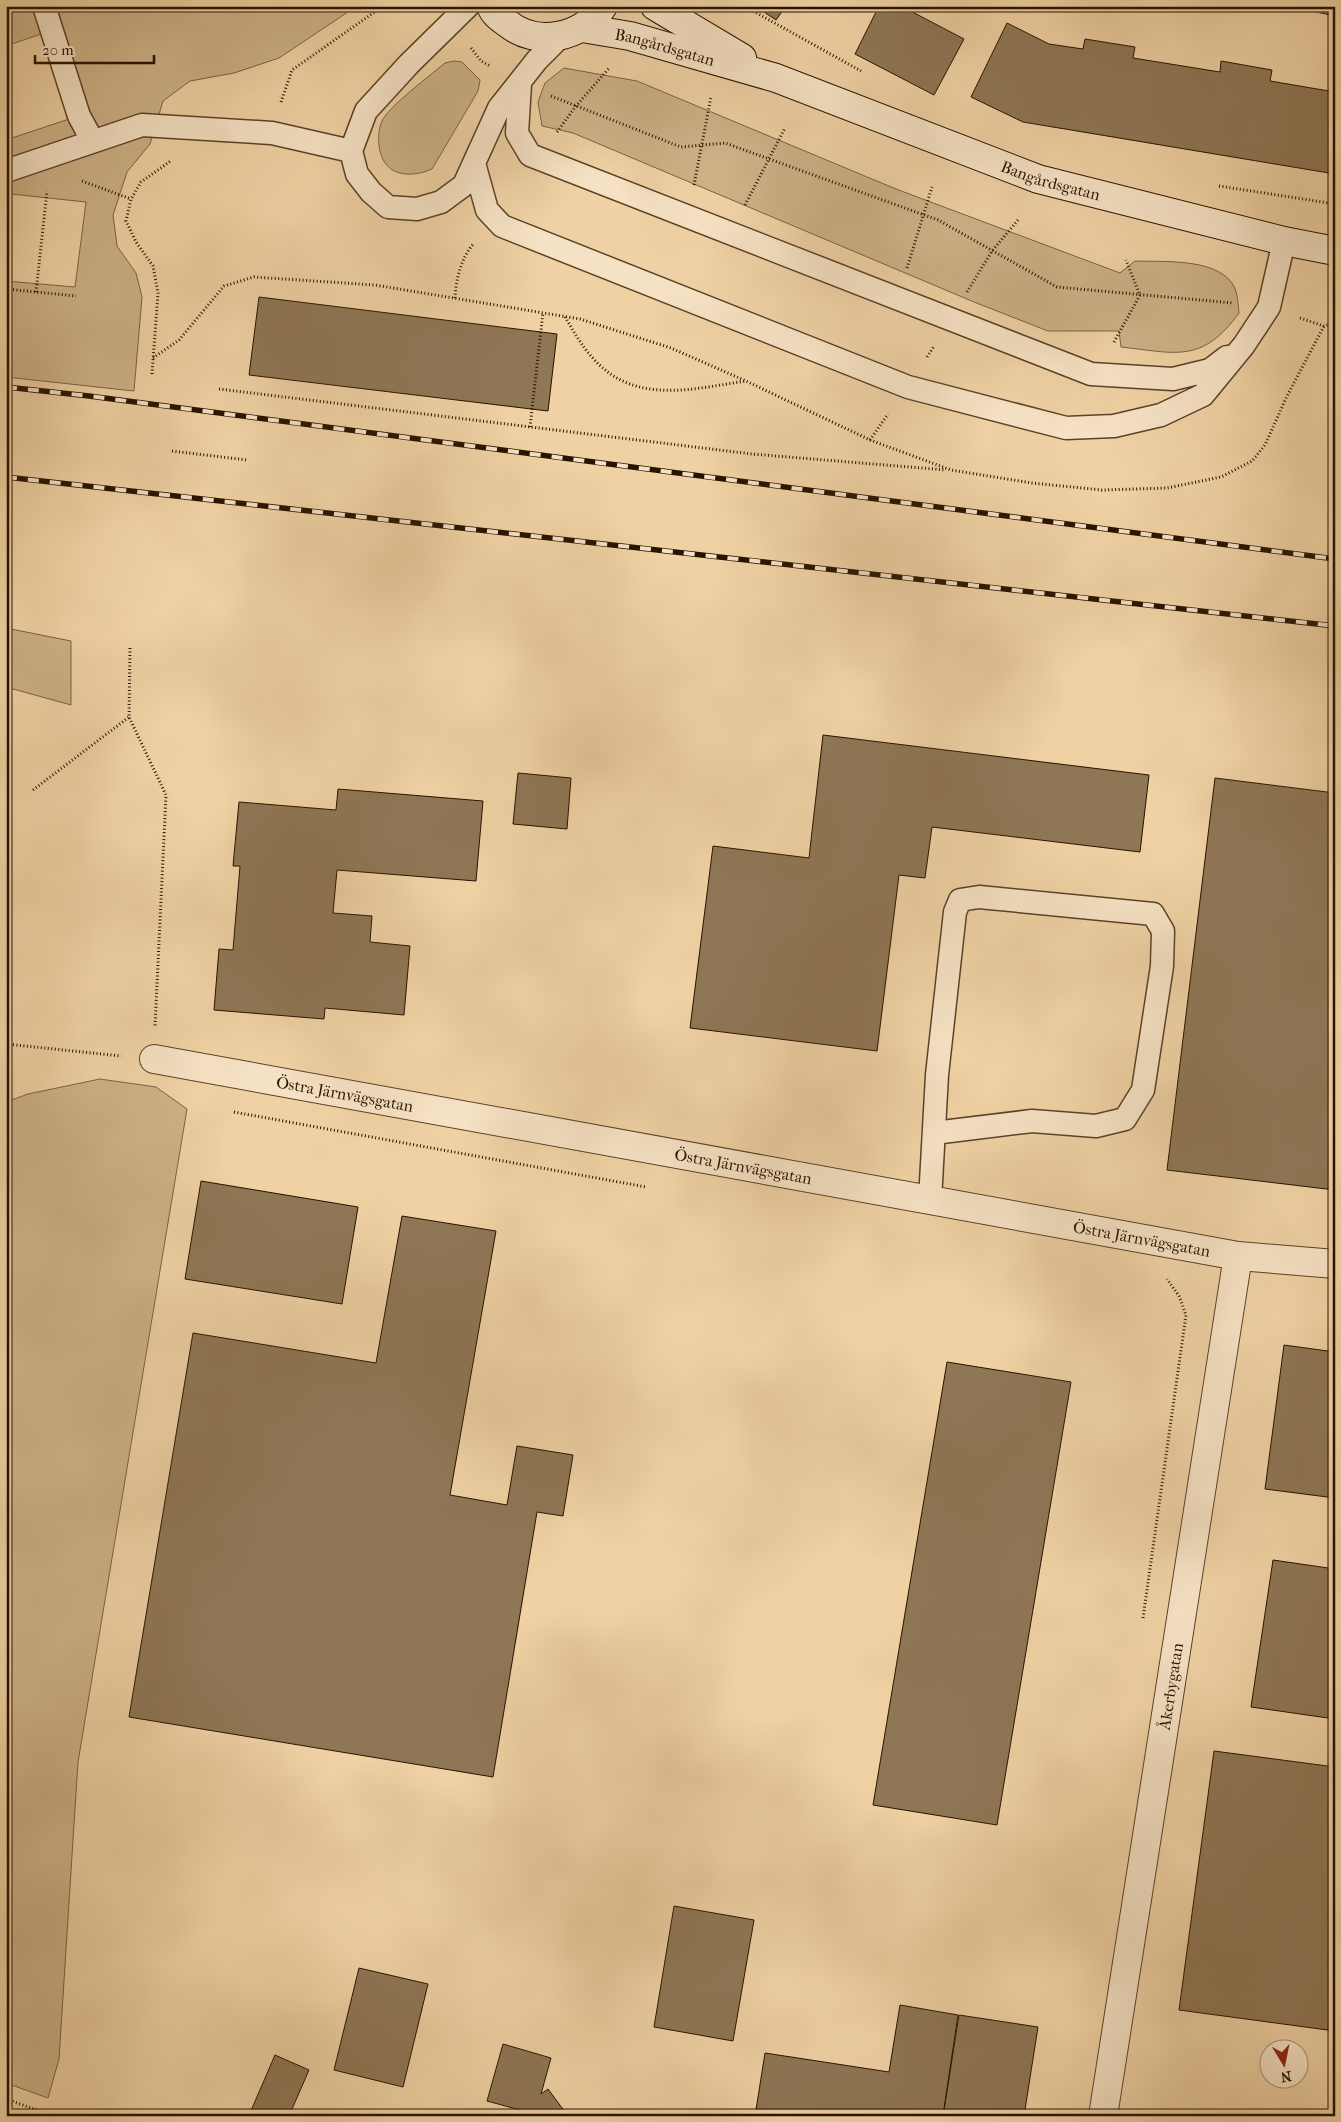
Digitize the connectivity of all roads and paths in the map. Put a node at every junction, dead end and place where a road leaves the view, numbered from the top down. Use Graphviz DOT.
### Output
graph roads {
  1 [pos="44,6"];
  2 [pos="383,6"];
  3 [pos="468,6"];
  4 [pos="490,6"];
  5 [pos="602,6"];
  6 [pos="655,6"];
  7 [pos="744,6"];
  8 [pos="451,21"];
  9 [pos="571,32"];
  10 [pos="869,75"];
  11 [pos="776,78"];
  12 [pos="520,84"];
  13 [pos="711,97"];
  14 [pos="785,128"];
  15 [pos="272,133"];
  16 [pos="92,140"];
  17 [pos="702,145"];
  18 [pos="351,151"];
  19 [pos="51,155"];
  20 [pos="179,158"];
  21 [pos="769,159"];
  22 [pos="474,163"];
  23 [pos="6,171"];
  24 [pos="1212,185"];
  25 [pos="932,187"];
  26 [pos="103,189"];
  27 [pos="692,192"];
  28 [pos="131,199"];
  29 [pos="1335,204"];
  30 [pos="741,212"];
  31 [pos="924,215"];
  32 [pos="1284,241"];
  33 [pos="1335,251"];
  34 [pos="1126,260"];
  35 [pos="906,271"];
  36 [pos="6,289"];
  37 [pos="36,292"];
  38 [pos="1140,295"];
  39 [pos="76,296"];
  40 [pos="456,298"];
  41 [pos="1269,306"];
  42 [pos="544,313"];
  43 [pos="565,317"];
  44 [pos="1335,323"];
  45 [pos="1115,342"];
  46 [pos="1244,345"];
  47 [pos="153,358"];
  48 [pos="152,374"];
  49 [pos="746,381"];
  50 [pos="219,389"];
  51 [pos="530,427"];
  52 [pos="172,451"];
  53 [pos="247,460"];
  54 [pos="951,470"];
  55 [pos="130,648"];
  56 [pos="129,717"];
  57 [pos="33,790"];
  58 [pos="6,1044"];
  59 [pos="154,1059"];
  60 [pos="228,1111"];
  61 [pos="934,1132"];
  62 [pos="653,1188"];
  63 [pos="930,1200"];
  64 [pos="1238,1256"];
  65 [pos="1335,1264"];
  66 [pos="1165,1277"];
  67 [pos="1142,1623"];
  68 [pos="6,2099"];
  69 [pos="54,2116"];
  70 [pos="1103,2116"];
  1 -- 16 [label="lane"];
  2 -- 15 [label="path"];
  3 -- 8 [label="lane"];
  4 -- 9 [label="street, Bangårdsgatan"];
  5 -- 9 [label="street"];
  6 -- 11 [label="street, Bangårdsgatan"];
  7 -- 10 [label="path"];
  8 -- 12 [label="path"];
  8 -- 18 [label="lane"];
  9 -- 11 [label="street, Bangårdsgatan"];
  9 -- 12 [label="lane"];
  11 -- 32 [label="street, Bangårdsgatan"];
  12 -- 17 [label="path"];
  12 -- 22 [label="lane"];
  12 -- 46 [label="lane"];
  13 -- 17 [label="path"];
  14 -- 21 [label="path"];
  15 -- 16 [label="lane"];
  15 -- 18 [label="lane"];
  16 -- 19 [label="lane"];
  17 -- 21 [label="path"];
  17 -- 27 [label="path"];
  18 -- 22 [label="lane"];
  19 -- 23 [label="lane"];
  19 -- 37 [label="path"];
  20 -- 28 [label="path"];
  21 -- 30 [label="path"];
  21 -- 31 [label="path"];
  22 -- 46 [label="lane"];
  24 -- 29 [label="path"];
  25 -- 31 [label="path"];
  26 -- 28 [label="path"];
  28 -- 47 [label="path"];
  31 -- 35 [label="path"];
  31 -- 38 [label="path"];
  32 -- 33 [label="street, Bangårdsgatan"];
  32 -- 41 [label="lane"];
  34 -- 38 [label="path"];
  36 -- 37 [label="path"];
  37 -- 39 [label="path"];
  38 -- 41 [label="path"];
  38 -- 45 [label="path"];
  40 -- 47 [label="path"];
  41 -- 44 [label="path"];
  41 -- 46 [label="lane"];
  42 -- 51 [label="path"];
  43 -- 49 [label="path"];
  47 -- 48 [label="path"];
  50 -- 51 [label="path"];
  51 -- 54 [label="path"];
  52 -- 53 [label="path"];
  55 -- 56 [label="path"];
  56 -- 57 [label="path"];
  56 -- 59 [label="path"];
  58 -- 59 [label="path"];
  59 -- 63 [label="street, Östra Järnvägsgatan"];
  60 -- 62 [label="path"];
  61 -- 61 [label="lane"];
  61 -- 63 [label="lane"];
  63 -- 64 [label="street, Östra Järnvägsgatan"];
  64 -- 65 [label="street, Östra Järnvägsgatan"];
  64 -- 70 [label="street, Åkerbygatan"];
  66 -- 67 [label="path"];
  68 -- 69 [label="path"];
}
